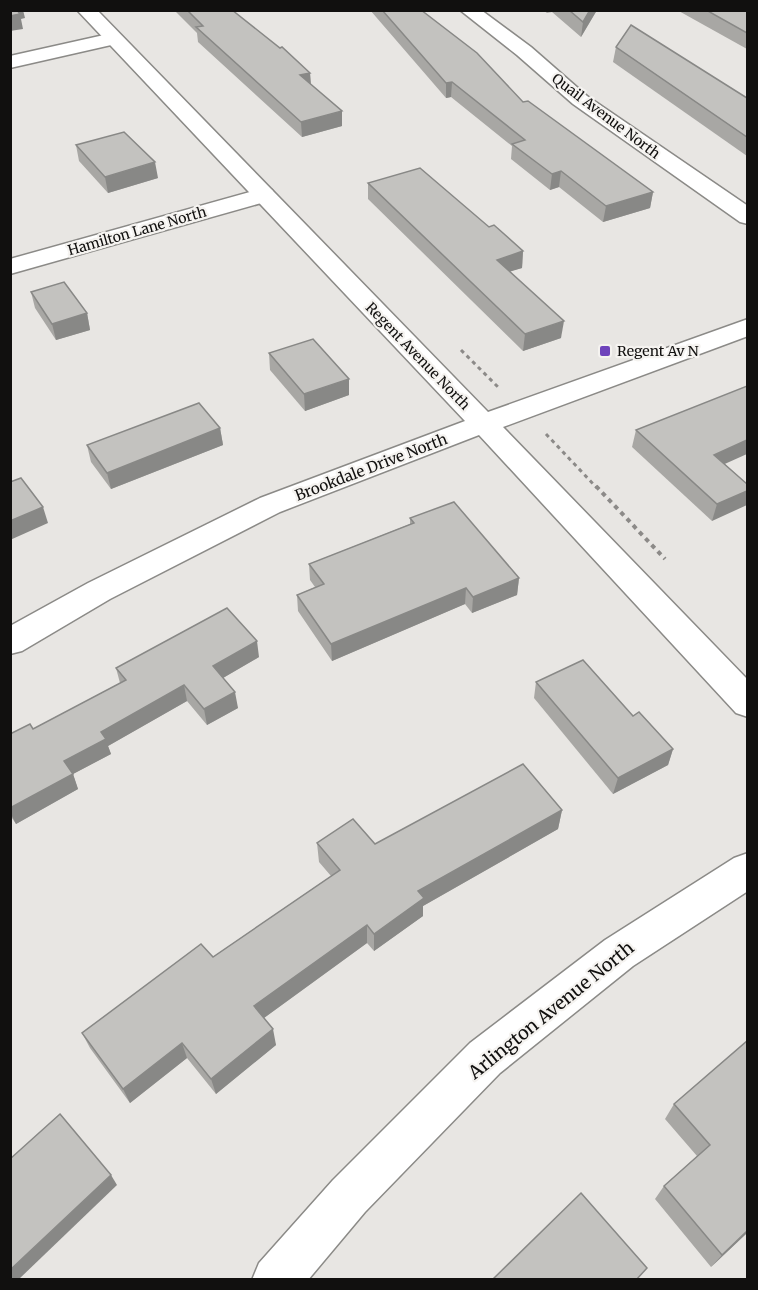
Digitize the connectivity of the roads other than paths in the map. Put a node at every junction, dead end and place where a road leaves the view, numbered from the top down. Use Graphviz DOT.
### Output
graph roads {
  1 [pos="86,10"];
  2 [pos="469,10"];
  3 [pos="113,39"];
  4 [pos="10,62"];
  5 [pos="264,195"];
  6 [pos="747,217"];
  7 [pos="10,267"];
  8 [pos="747,327"];
  9 [pos="484,424"];
  10 [pos="10,642"];
  11 [pos="747,703"];
  12 [pos="747,870"];
  13 [pos="276,1280"];
  1 -- 3 [label="street, Regent Avenue North"];
  2 -- 6 [label="street, Quail Avenue North"];
  3 -- 4 [label="street"];
  3 -- 5 [label="street, Regent Avenue North"];
  5 -- 7 [label="street, Hamilton Lane North"];
  5 -- 9 [label="street, Regent Avenue North"];
  8 -- 9 [label="street, Brookdale Drive North"];
  9 -- 10 [label="street, Brookdale Drive North"];
  9 -- 11 [label="street, Regent Avenue North"];
  12 -- 13 [label="street, Arlington Avenue North"];
}
